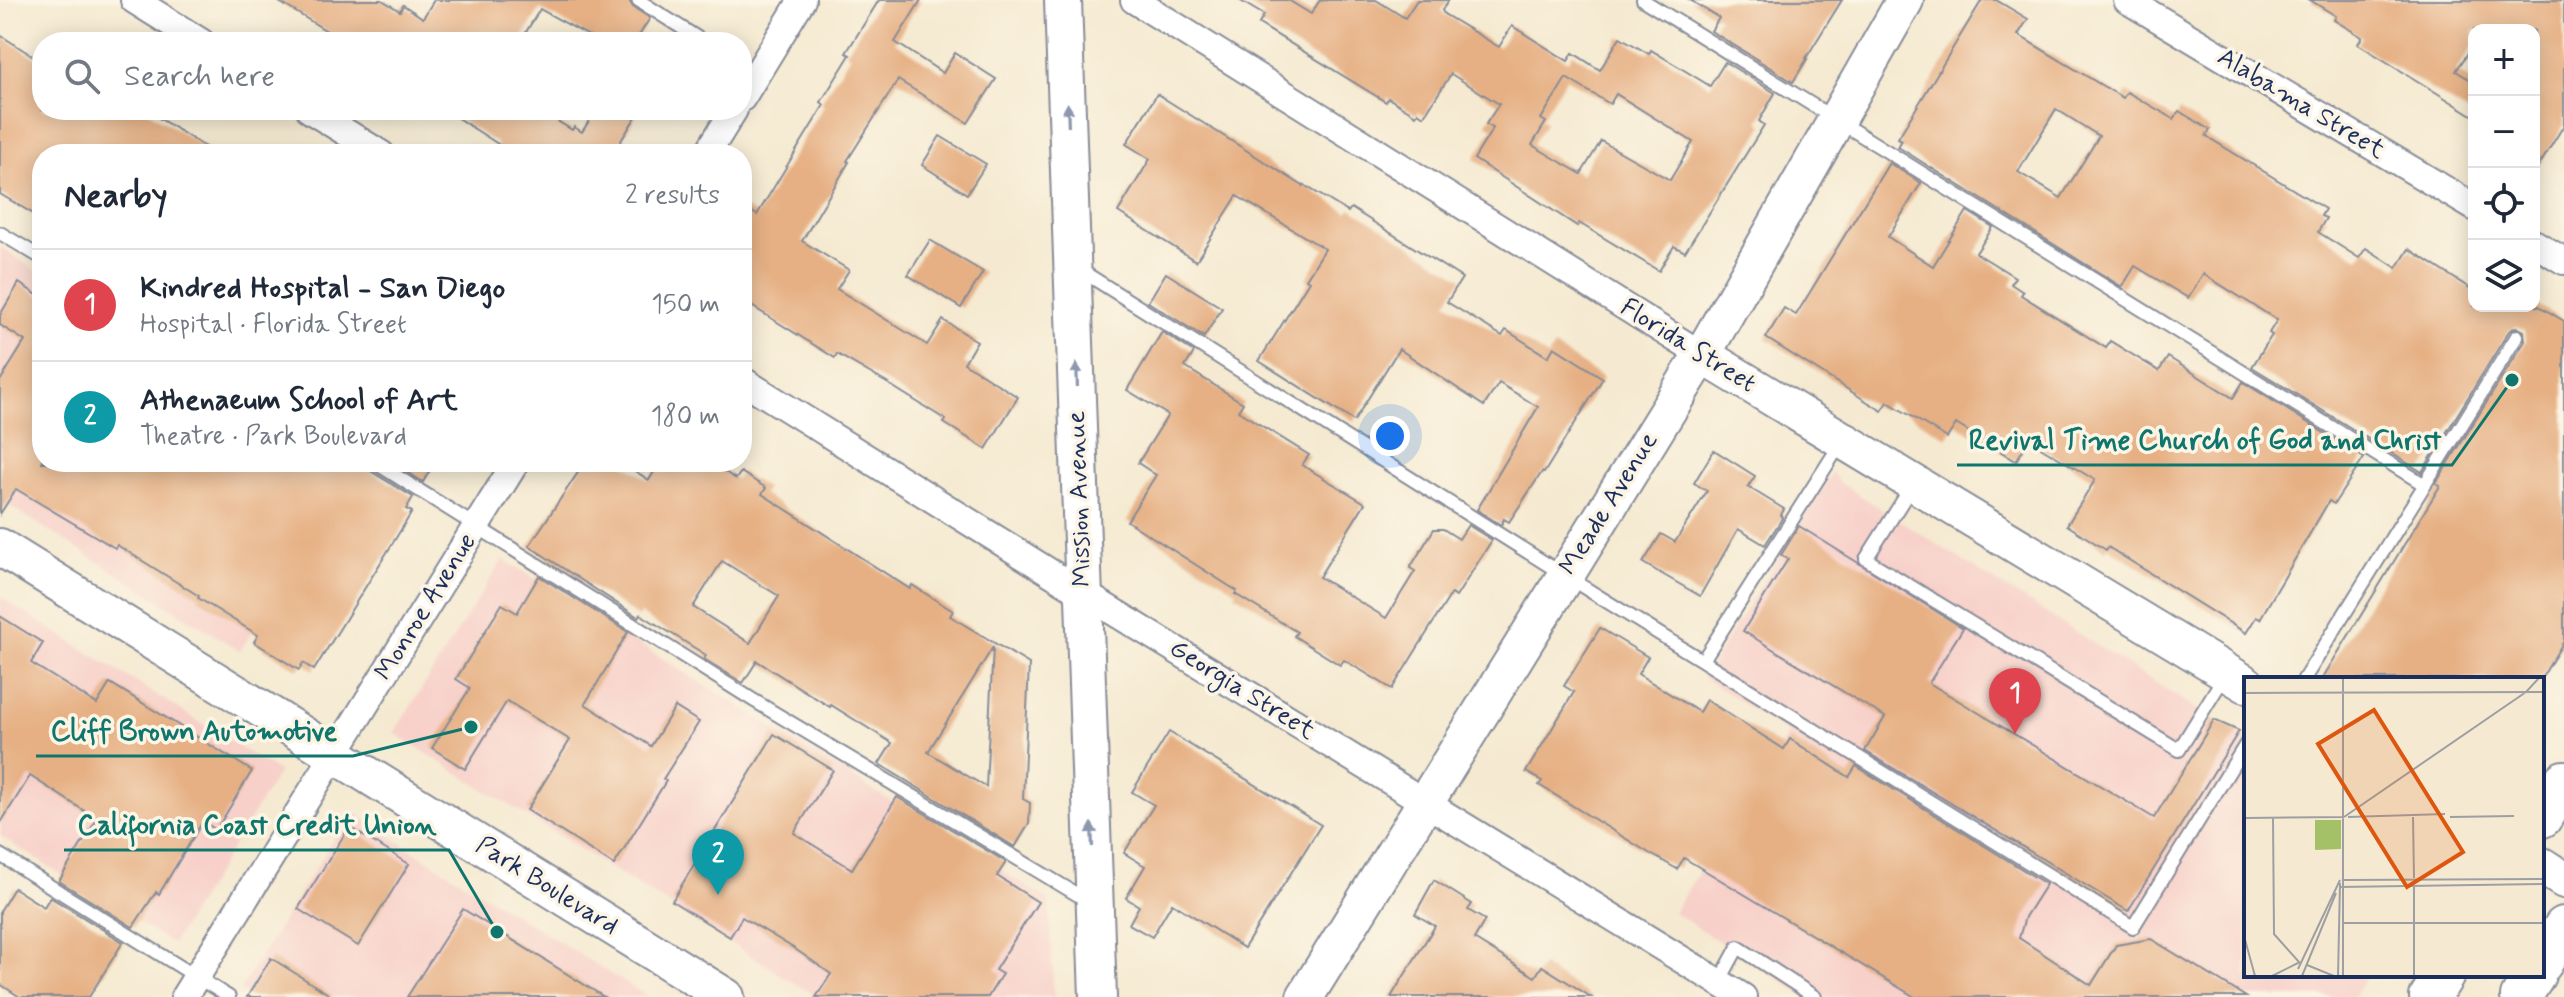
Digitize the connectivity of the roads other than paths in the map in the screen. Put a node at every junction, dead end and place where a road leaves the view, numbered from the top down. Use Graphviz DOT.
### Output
graph roads {
  1 [pos="134,0"];
  2 [pos="638,0"];
  3 [pos="802,0"];
  4 [pos="1063,0"];
  5 [pos="1134,0"];
  6 [pos="1643,0"];
  7 [pos="2127,0"];
  8 [pos="1906,2"];
  9 [pos="185,32"];
  10 [pos="688,32"];
  11 [pos="752,67"];
  12 [pos="326,120"];
  13 [pos="728,120"];
  14 [pos="1835,121"];
  15 [pos="365,144"];
  16 [pos="713,144"];
  17 [pos="2468,203"];
  18 [pos="0,233"];
  19 [pos="2540,247"];
  20 [pos="32,252"];
  21 [pos="2564,261"];
  22 [pos="1074,266"];
  23 [pos="2517,336"];
  24 [pos="1702,355"];
  25 [pos="752,386"];
  26 [pos="1842,440"];
  27 [pos="390,472"];
  28 [pos="510,472"];
  29 [pos="1914,483"];
  30 [pos="2425,485"];
  31 [pos="477,525"];
  32 [pos="0,547"];
  33 [pos="1564,575"];
  34 [pos="1083,593"];
  35 [pos="1703,660"];
  36 [pos="2305,677"];
  37 [pos="2236,678"];
  38 [pos="2244,747"];
  39 [pos="335,753"];
  40 [pos="2564,781"];
  41 [pos="1425,802"];
  42 [pos="2544,814"];
  43 [pos="0,855"];
  44 [pos="2544,867"];
  45 [pos="2564,880"];
  46 [pos="1094,904"];
  47 [pos="2564,927"];
  48 [pos="2544,960"];
  49 [pos="2443,977"];
  50 [pos="2534,977"];
  51 [pos="1719,982"];
  52 [pos="190,987"];
  53 [pos="229,997"];
  54 [pos="726,997"];
  55 [pos="1098,997"];
  56 [pos="1305,997"];
  57 [pos="1743,997"];
  58 [pos="1815,997"];
  59 [pos="2430,997"];
  60 [pos="2521,997"];
  1 -- 9 [label="street"];
  2 -- 10 [label="lane"];
  3 -- 11 [label="street"];
  22 -- 4 [label="main road, Mission Avenue, one-way"];
  5 -- 24 [label="street, Florida Street"];
  6 -- 14 [label="lane"];
  7 -- 17 [label="street, Alabama Street"];
  8 -- 14 [label="main road, Meade Avenue"];
  12 -- 15 [label="street"];
  13 -- 16 [label="street"];
  14 -- 24 [label="main road, Meade Avenue"];
  14 -- 30 [label="lane"];
  18 -- 20 [label="lane"];
  19 -- 21 [label="street"];
  22 -- 33 [label="lane"];
  34 -- 22 [label="main road, Mission Avenue, one-way"];
  23 -- 30 [label="lane"];
  24 -- 26 [label="main road, Florida Street"];
  24 -- 33 [label="main road, Meade Avenue"];
  25 -- 34 [label="street, Georgia Street"];
  26 -- 29 [label="main road, Florida Street"];
  26 -- 35 [label="lane"];
  27 -- 31 [label="lane"];
  28 -- 31 [label="street, Monroe Avenue"];
  29 -- 37 [label="main road, Florida Street"];
  29 -- 37 [label="lane"];
  30 -- 36 [label="lane"];
  31 -- 39 [label="street, Monroe Avenue"];
  31 -- 46 [label="lane"];
  32 -- 39 [label="main road, Park Boulevard"];
  33 -- 35 [label="lane"];
  33 -- 41 [label="main road, Meade Avenue"];
  34 -- 41 [label="street, Georgia Street"];
  46 -- 34 [label="main road, Mission Avenue, one-way"];
  35 -- 38 [label="lane"];
  39 -- 52 [label="street, Monroe Avenue"];
  39 -- 54 [label="main road, Park Boulevard"];
  40 -- 42 [label="main road"];
  41 -- 51 [label="street, Georgia Street"];
  41 -- 56 [label="main road, Meade Avenue"];
  43 -- 52 [label="lane"];
  44 -- 45 [label="main road"];
  46 -- 55 [label="main road, Mission Avenue"];
  47 -- 48 [label="main road"];
  49 -- 59 [label="main road"];
  50 -- 60 [label="main road"];
  51 -- 57 [label="street, Georgia Street"];
  51 -- 58 [label="lane"];
  52 -- 53 [label="lane"];
}
